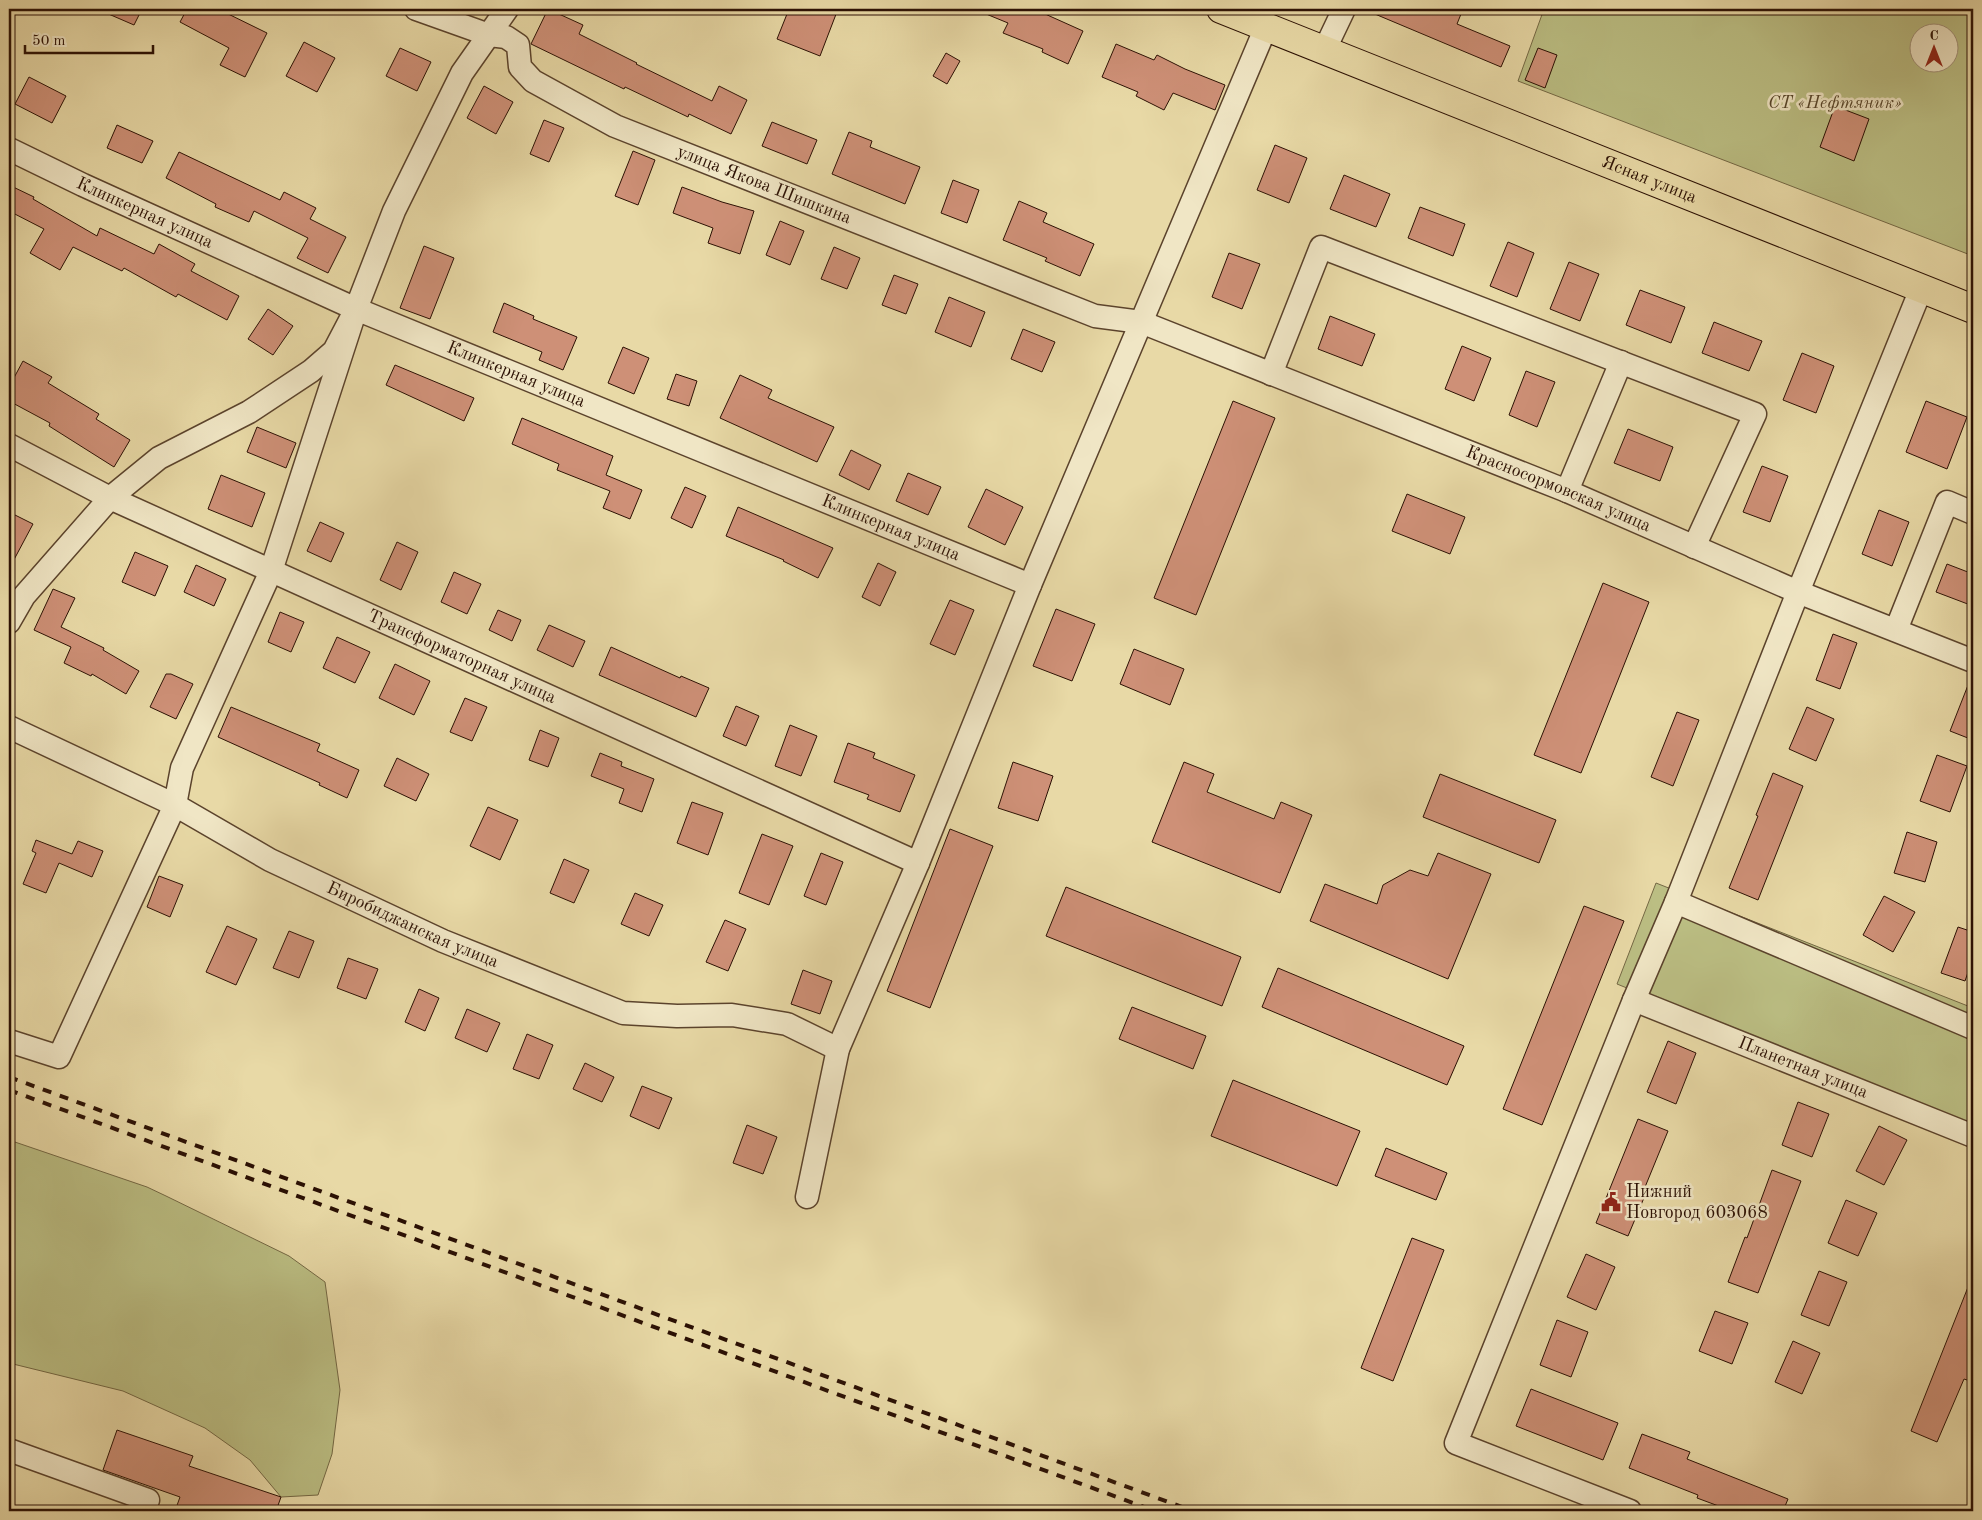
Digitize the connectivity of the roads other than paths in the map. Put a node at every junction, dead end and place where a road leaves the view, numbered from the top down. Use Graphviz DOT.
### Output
graph roads {
  1 [pos="416,9"];
  2 [pos="507,9"];
  3 [pos="1221,9"];
  4 [pos="1344,9"];
  5 [pos="1266,27"];
  6 [pos="488,35"];
  7 [pos="1324,51"];
  8 [pos="9,149"];
  9 [pos="1922,289"];
  10 [pos="356,309"];
  11 [pos="1973,310"];
  12 [pos="1141,322"];
  13 [pos="1621,362"];
  14 [pos="1271,374"];
  15 [pos="9,445"];
  16 [pos="1567,491"];
  17 [pos="110,498"];
  18 [pos="1973,512"];
  19 [pos="1694,547"];
  20 [pos="271,571"];
  21 [pos="1030,585"];
  22 [pos="1798,592"];
  23 [pos="9,622"];
  24 [pos="1896,630"];
  25 [pos="1973,661"];
  26 [pos="9,727"];
  27 [pos="175,805"];
  28 [pos="918,862"];
  29 [pos="1676,902"];
  30 [pos="1634,1000"];
  31 [pos="1973,1028"];
  32 [pos="9,1040"];
  33 [pos="838,1049"];
  34 [pos="1973,1136"];
  35 [pos="807,1197"];
  36 [pos="9,1450"];
  37 [pos="148,1500"];
  38 [pos="1630,1511"];
  1 -- 6 [label="street, улица Якова Шишкина"];
  2 -- 6 [label="street"];
  3 -- 5 [label="main road, Ясная улица"];
  4 -- 7 [label="street"];
  5 -- 7 [label="main road, Ясная улица"];
  5 -- 12 [label="street"];
  6 -- 10 [label="street"];
  6 -- 12 [label="street, улица Якова Шишкина"];
  7 -- 9 [label="main road, Ясная улица"];
  8 -- 10 [label="street, Клинкерная улица"];
  9 -- 11 [label="main road, Ясная улица"];
  9 -- 22 [label="street"];
  10 -- 17 [label="street"];
  10 -- 20 [label="street"];
  10 -- 21 [label="street, Клинкерная улица"];
  12 -- 14 [label="street, Красносормовская улица"];
  12 -- 21 [label="street"];
  13 -- 14 [label="street"];
  13 -- 16 [label="street"];
  13 -- 19 [label="street"];
  14 -- 16 [label="street, Красносормовская улица"];
  15 -- 17 [label="street, Трансформаторная улица"];
  16 -- 19 [label="street, Красносормовская улица"];
  17 -- 20 [label="street, Трансформаторная улица"];
  17 -- 23 [label="street"];
  18 -- 24 [label="street"];
  19 -- 22 [label="street, Красносормовская улица"];
  20 -- 27 [label="street"];
  20 -- 28 [label="street, Трансформаторная улица"];
  21 -- 28 [label="street"];
  22 -- 24 [label="street, Красносормовская улица"];
  22 -- 29 [label="street"];
  24 -- 25 [label="street, Красносормовская улица"];
  26 -- 27 [label="street, Биробиджанская улица"];
  27 -- 32 [label="street"];
  27 -- 33 [label="street, Биробиджанская улица"];
  28 -- 33 [label="street"];
  29 -- 30 [label="street"];
  29 -- 31 [label="street"];
  30 -- 34 [label="street, Планетная улица"];
  30 -- 38 [label="street"];
  33 -- 35 [label="street"];
  36 -- 37 [label="street"];
}
